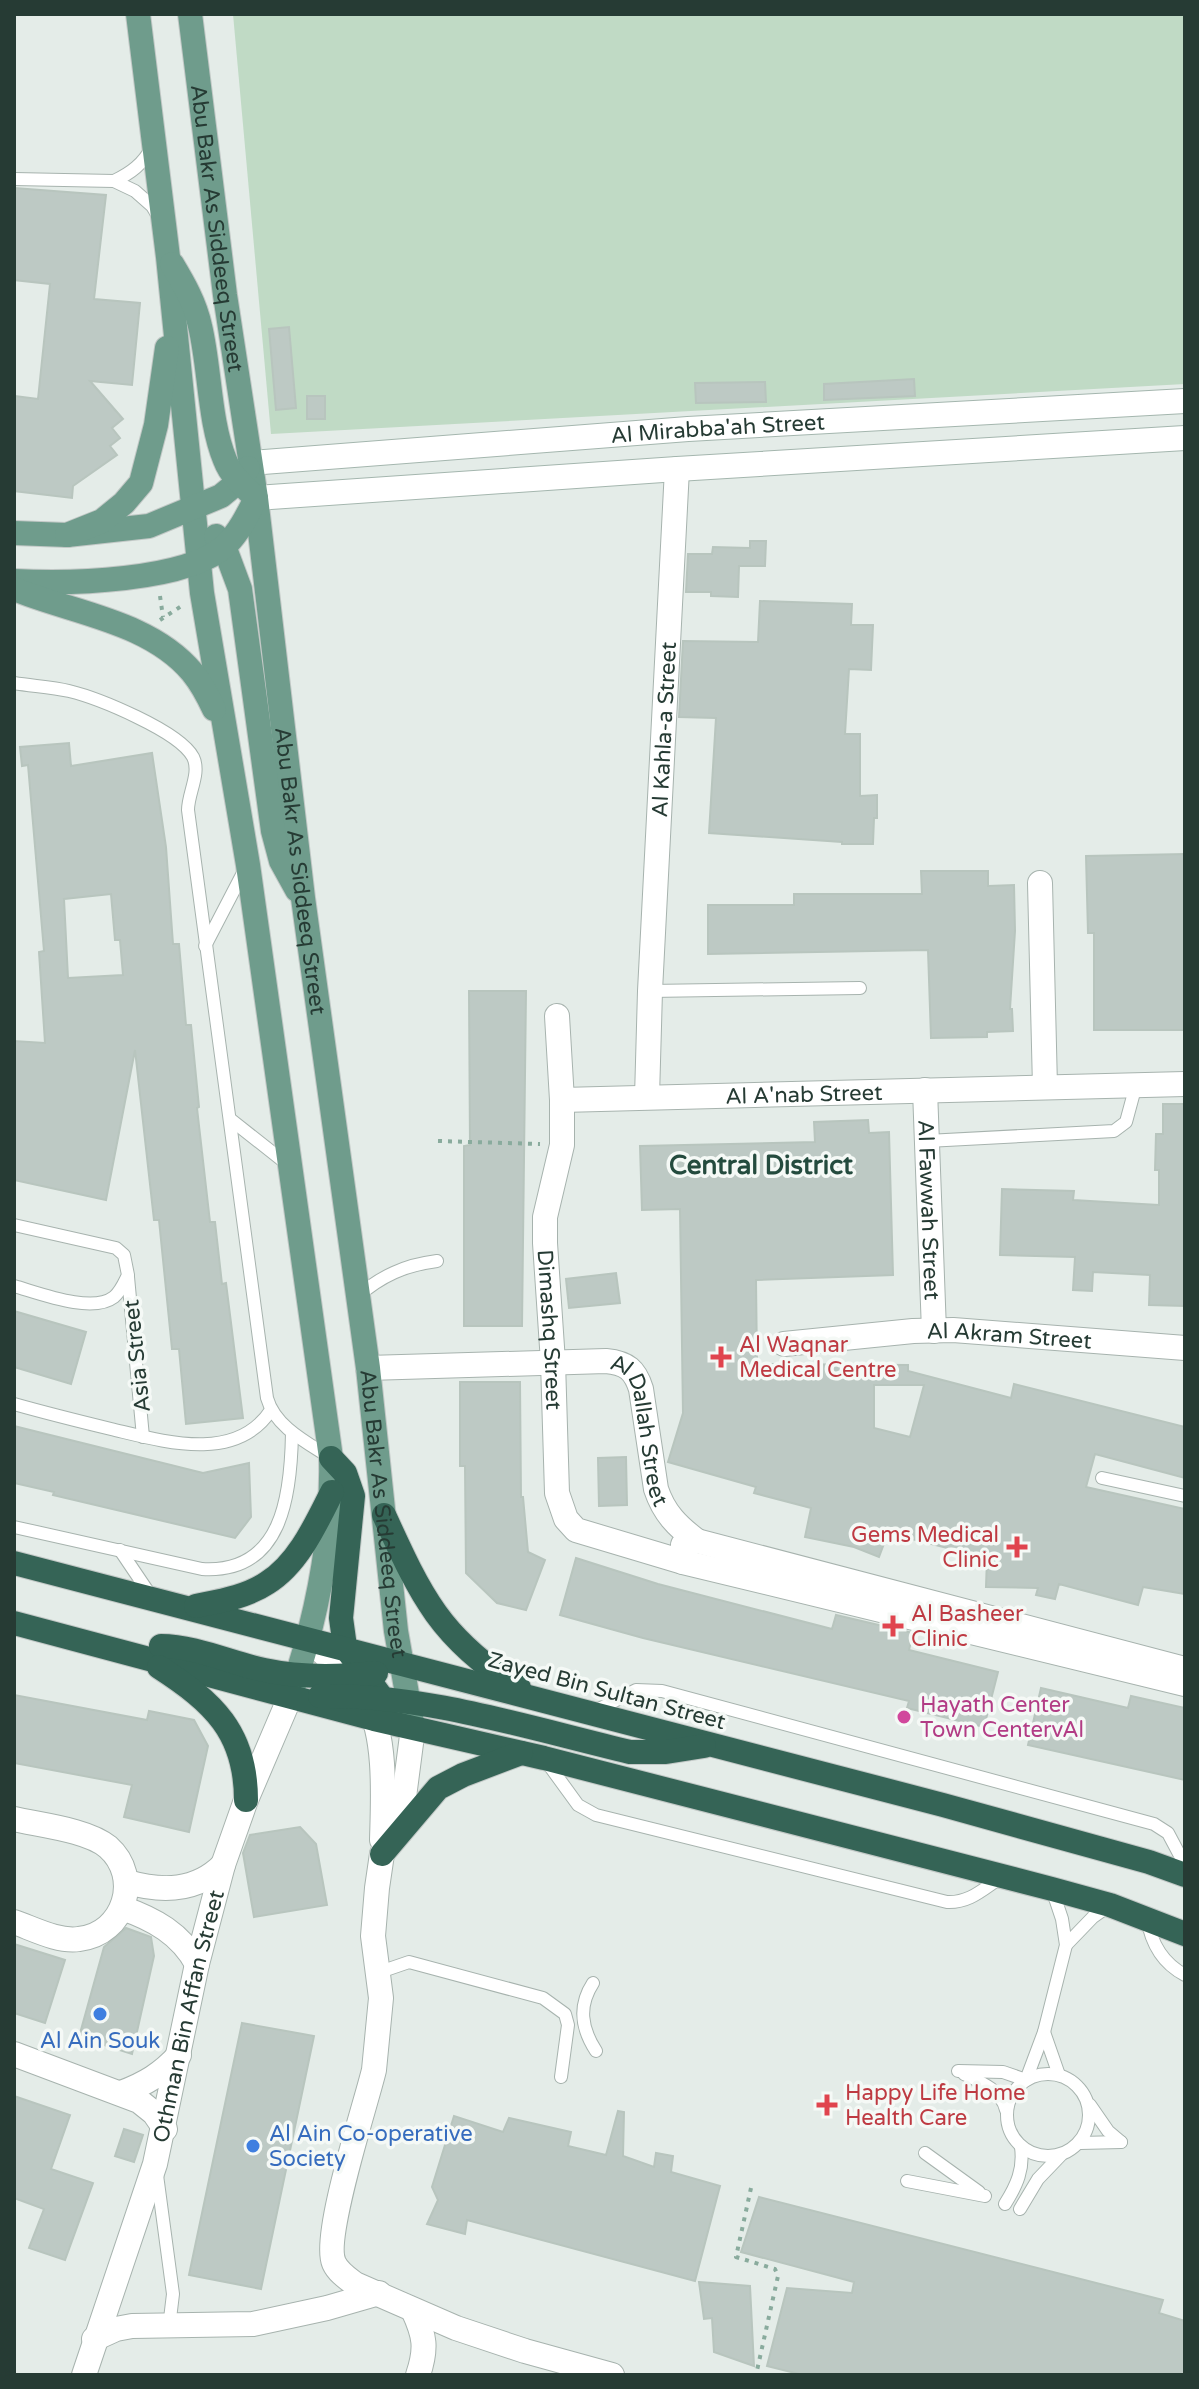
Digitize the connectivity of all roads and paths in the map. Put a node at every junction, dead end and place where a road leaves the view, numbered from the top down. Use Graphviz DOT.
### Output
graph roads {
  1 [pos="138,14"];
  2 [pos="190,14"];
  3 [pos="155,142"];
  4 [pos="14,179"];
  5 [pos="114,181"];
  6 [pos="164,226"];
  7 [pos="168,257"];
  8 [pos="172,302"];
  9 [pos="1185,401"];
  10 [pos="1185,438"];
  11 [pos="677,469"];
  12 [pos="249,481"];
  13 [pos="194,509"];
  14 [pos="14,533"];
  15 [pos="67,535"];
  16 [pos="224,546"];
  17 [pos="200,562"];
  18 [pos="14,581"];
  19 [pos="14,589"];
  20 [pos="14,683"];
  21 [pos="222,723"];
  22 [pos="248,865"];
  23 [pos="1040,883"];
  24 [pos="303,898"];
  25 [pos="205,946"];
  26 [pos="860,988"];
  27 [pos="650,991"];
  28 [pos="557,1016"];
  29 [pos="1185,1084"];
  30 [pos="1136,1085"];
  31 [pos="1045,1087"];
  32 [pos="925,1090"];
  33 [pos="647,1097"];
  34 [pos="562,1100"];
  35 [pos="230,1119"];
  36 [pos="438,1141"];
  37 [pos="927,1141"];
  38 [pos="562,1145"];
  39 [pos="290,1166"];
  40 [pos="14,1225"];
  41 [pos="437,1261"];
  42 [pos="128,1275"];
  43 [pos="14,1286"];
  44 [pos="357,1297"];
  45 [pos="934,1331"];
  46 [pos="784,1344"];
  47 [pos="1185,1348"];
  48 [pos="553,1362"];
  49 [pos="368,1368"];
  50 [pos="14,1404"];
  51 [pos="271,1410"];
  52 [pos="292,1433"];
  53 [pos="143,1437"];
  54 [pos="331,1458"];
  55 [pos="1102,1478"];
  56 [pos="332,1492"];
  57 [pos="1185,1496"];
  58 [pos="384,1515"];
  59 [pos="14,1527"];
  60 [pos="697,1541"];
  61 [pos="120,1550"];
  62 [pos="683,1562"];
  63 [pos="14,1563"];
  64 [pos="153,1598"];
  65 [pos="190,1608"];
  66 [pos="14,1623"];
  67 [pos="308,1638"];
  68 [pos="345,1647"];
  69 [pos="140,1655"];
  70 [pos="404,1666"];
  71 [pos="1185,1669"];
  72 [pos="1185,1684"];
  73 [pos="293,1686"];
  74 [pos="364,1692"];
  75 [pos="534,1698"];
  76 [pos="409,1701"];
  77 [pos="592,1713"];
  78 [pos="413,1728"];
  79 [pos="712,1745"];
  80 [pos="532,1756"];
  81 [pos="246,1800"];
  82 [pos="14,1819"];
  83 [pos="382,1854"];
  84 [pos="223,1865"];
  85 [pos="1185,1865"];
  86 [pos="1185,1875"];
  87 [pos="1001,1876"];
  88 [pos="127,1882"];
  89 [pos="1052,1889"];
  90 [pos="1110,1905"];
  91 [pos="122,1908"];
  92 [pos="1147,1918"];
  93 [pos="14,1922"];
  94 [pos="1185,1934"];
  95 [pos="1066,1945"];
  96 [pos="197,1964"];
  97 [pos="377,1973"];
  98 [pos="1185,1975"];
  99 [pos="593,1983"];
  100 [pos="1044,2032"];
  101 [pos="596,2051"];
  102 [pos="14,2054"];
  103 [pos="179,2055"];
  104 [pos="1059,2075"];
  105 [pos="561,2077"];
  106 [pos="1026,2080"];
  107 [pos="121,2093"];
  108 [pos="1088,2102"];
  109 [pos="1006,2111"];
  110 [pos="165,2129"];
  111 [pos="1080,2143"];
  112 [pos="1021,2147"];
  113 [pos="925,2153"];
  114 [pos="1062,2155"];
  115 [pos="155,2164"];
  116 [pos="907,2181"];
  117 [pos="751,2188"];
  118 [pos="1005,2204"];
  119 [pos="1020,2209"];
  120 [pos="379,2293"];
  121 [pos="413,2310"];
  122 [pos="169,2327"];
  123 [pos="94,2339"];
  124 [pos="82,2372"];
  125 [pos="418,2375"];
  126 [pos="612,2375"];
  127 [pos="756,2375"];
  1 -- 3 [label="main road"];
  2 -- 12 [label="main road, Abu Bakr As Siddeeq Street"];
  3 -- 5 [label="lane"];
  3 -- 6 [label="main road"];
  4 -- 5 [label="lane"];
  5 -- 6 [label="lane"];
  6 -- 7 [label="main road"];
  7 -- 8 [label="main road"];
  7 -- 12 [label="main road"];
  8 -- 13 [label="main road"];
  8 -- 15 [label="main road"];
  9 -- 12 [label="street, Al Mirabba'ah Street"];
  10 -- 11 [label="street, Al Mirabba'ah Street"];
  11 -- 12 [label="street, Al Mirabba'ah Street"];
  11 -- 27 [label="street, Al Kahla-a Street"];
  12 -- 13 [label="main road"];
  12 -- 16 [label="main road"];
  12 -- 24 [label="main road, Abu Bakr As Siddeeq Street"];
  13 -- 15 [label="main road"];
  13 -- 16 [label="main road"];
  13 -- 17 [label="main road"];
  14 -- 15 [label="main road"];
  16 -- 17 [label="main road"];
  16 -- 24 [label="main road"];
  17 -- 18 [label="main road"];
  17 -- 21 [label="main road"];
  19 -- 21 [label="main road"];
  20 -- 25 [label="lane"];
  21 -- 22 [label="main road"];
  22 -- 25 [label="lane"];
  22 -- 39 [label="main road"];
  23 -- 31 [label="street"];
  24 -- 44 [label="main road, Abu Bakr As Siddeeq Street"];
  25 -- 35 [label="lane"];
  26 -- 27 [label="lane"];
  27 -- 33 [label="street, Al Kahla-a Street"];
  28 -- 34 [label="street, Dimashq Street"];
  29 -- 30 [label="street, Al A'nab Street"];
  30 -- 31 [label="street, Al A'nab Street"];
  30 -- 37 [label="lane"];
  31 -- 32 [label="street, Al A'nab Street"];
  32 -- 33 [label="street, Al A'nab Street"];
  32 -- 37 [label="street, Al Fawwah Street"];
  33 -- 34 [label="street, Al A'nab Street"];
  34 -- 38 [label="street, Dimashq Street"];
  35 -- 39 [label="lane"];
  35 -- 51 [label="lane"];
  36 -- 38 [label="path"];
  37 -- 45 [label="street, Al Fawwah Street"];
  38 -- 48 [label="street, Dimashq Street"];
  39 -- 54 [label="main road"];
  40 -- 42 [label="lane, Asia Street"];
  41 -- 44 [label="lane"];
  42 -- 43 [label="lane, Asia Street"];
  42 -- 53 [label="lane, Asia Street"];
  44 -- 49 [label="main road, Abu Bakr As Siddeeq Street"];
  45 -- 46 [label="street, Al Akram Street"];
  45 -- 47 [label="street, Al Akram Street"];
  48 -- 49 [label="street, Al Dallah Street"];
  48 -- 60 [label="street, Al Dallah Street"];
  48 -- 62 [label="street, Dimashq Street"];
  49 -- 58 [label="main road, Abu Bakr As Siddeeq Street"];
  50 -- 53 [label="lane"];
  51 -- 52 [label="lane"];
  51 -- 53 [label="lane"];
  52 -- 54 [label="lane"];
  52 -- 61 [label="lane"];
  54 -- 56 [label="main road"];
  54 -- 68 [label="highway"];
  55 -- 57 [label="lane"];
  56 -- 65 [label="highway"];
  56 -- 67 [label="main road"];
  58 -- 70 [label="main road, Abu Bakr As Siddeeq Street"];
  58 -- 75 [label="highway"];
  59 -- 61 [label="lane"];
  60 -- 62 [label="street"];
  60 -- 71 [label="street"];
  61 -- 64 [label="lane"];
  62 -- 72 [label="street, Dimashq Street"];
  63 -- 64 [label="highway, Zayed Bin Sultan Street"];
  64 -- 65 [label="highway, Zayed Bin Sultan Street"];
  65 -- 67 [label="highway, Zayed Bin Sultan Street"];
  66 -- 69 [label="highway"];
  67 -- 68 [label="highway, Zayed Bin Sultan Street"];
  67 -- 73 [label="main road"];
  67 -- 74 [label="street"];
  68 -- 70 [label="highway, Zayed Bin Sultan Street"];
  68 -- 74 [label="highway"];
  69 -- 73 [label="highway"];
  69 -- 81 [label="highway"];
  70 -- 74 [label="highway"];
  70 -- 75 [label="highway, Zayed Bin Sultan Street"];
  70 -- 76 [label="main road, Abu Bakr As Siddeeq Street"];
  73 -- 74 [label="highway"];
  73 -- 74 [label="highway"];
  73 -- 81 [label="street, Othman Bin Affan Street"];
  74 -- 76 [label="highway"];
  74 -- 78 [label="highway"];
  74 -- 83 [label="street"];
  75 -- 77 [label="highway, Zayed Bin Sultan Street"];
  76 -- 78 [label="main road, Abu Bakr As Siddeeq Street"];
  76 -- 79 [label="highway"];
  77 -- 79 [label="highway, Zayed Bin Sultan Street"];
  77 -- 85 [label="lane"];
  78 -- 80 [label="highway"];
  78 -- 83 [label="street"];
  79 -- 86 [label="highway, Zayed Bin Sultan Street"];
  80 -- 83 [label="highway"];
  80 -- 87 [label="highway"];
  80 -- 87 [label="lane"];
  81 -- 84 [label="street, Othman Bin Affan Street"];
  82 -- 88 [label="street"];
  83 -- 97 [label="street"];
  84 -- 88 [label="street"];
  84 -- 96 [label="street, Othman Bin Affan Street"];
  87 -- 89 [label="highway"];
  88 -- 91 [label="street"];
  89 -- 90 [label="highway"];
  89 -- 95 [label="lane"];
  90 -- 92 [label="highway"];
  90 -- 95 [label="lane"];
  91 -- 93 [label="street"];
  91 -- 96 [label="street"];
  92 -- 94 [label="highway"];
  92 -- 98 [label="lane"];
  95 -- 100 [label="lane"];
  96 -- 103 [label="street, Othman Bin Affan Street"];
  97 -- 105 [label="lane"];
  97 -- 120 [label="street"];
  99 -- 101 [label="lane"];
  100 -- 104 [label="lane"];
  100 -- 106 [label="lane"];
  102 -- 107 [label="street"];
  103 -- 107 [label="street"];
  103 -- 110 [label="street, Othman Bin Affan Street"];
  104 -- 106 [label="lane"];
  104 -- 108 [label="lane"];
  106 -- 109 [label="lane"];
  106 -- 109 [label="lane"];
  107 -- 110 [label="street"];
  108 -- 111 [label="lane"];
  108 -- 111 [label="lane"];
  109 -- 112 [label="lane"];
  110 -- 115 [label="street, Othman Bin Affan Street"];
  111 -- 114 [label="lane"];
  112 -- 114 [label="lane"];
  112 -- 118 [label="lane"];
  113 -- 116 [label="lane"];
  114 -- 119 [label="lane"];
  115 -- 122 [label="lane"];
  115 -- 123 [label="street, Othman Bin Affan Street"];
  117 -- 127 [label="path"];
  120 -- 121 [label="street"];
  120 -- 122 [label="street"];
  121 -- 125 [label="street"];
  121 -- 126 [label="street"];
  122 -- 123 [label="street"];
  123 -- 124 [label="street, Othman Bin Affan Street"];
}
